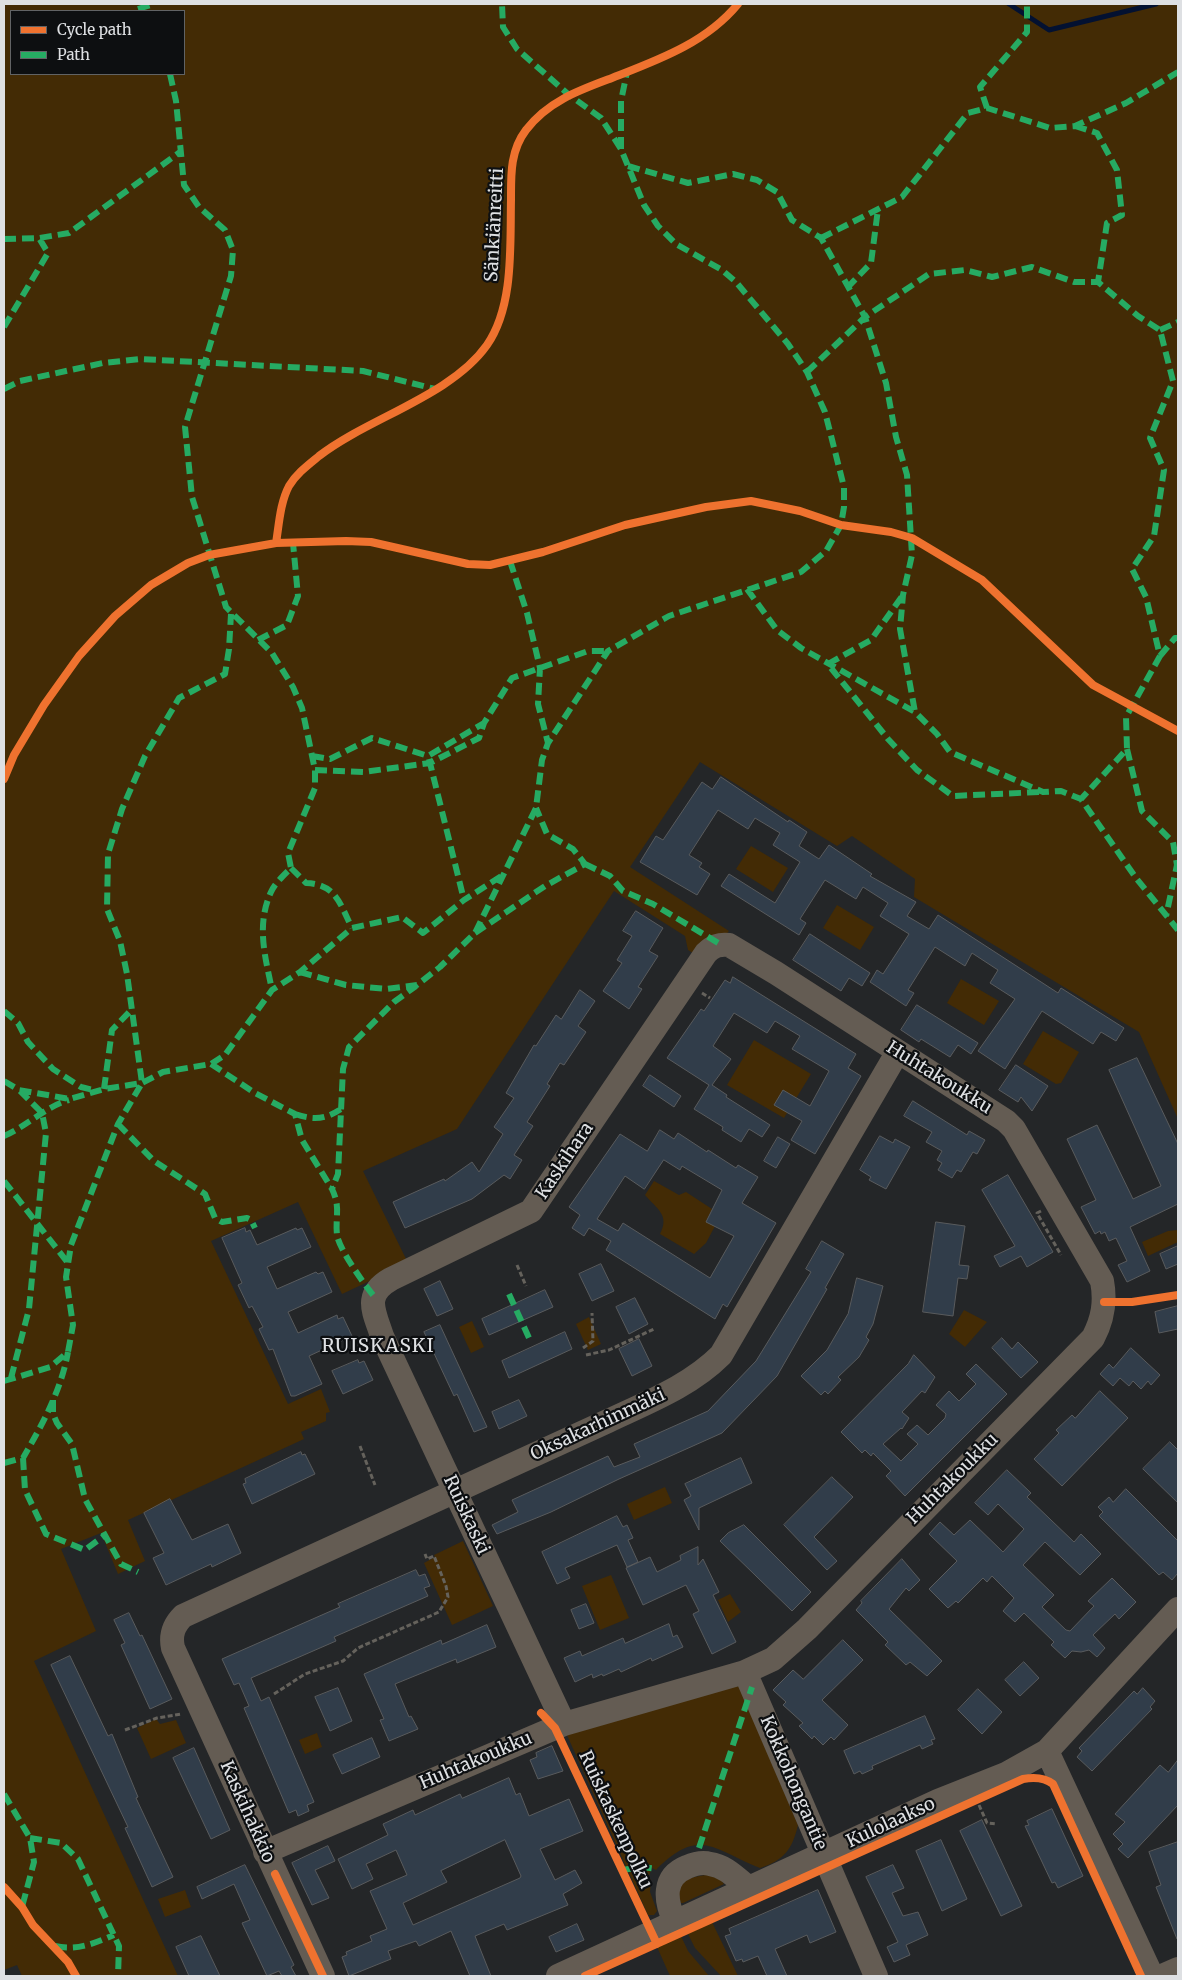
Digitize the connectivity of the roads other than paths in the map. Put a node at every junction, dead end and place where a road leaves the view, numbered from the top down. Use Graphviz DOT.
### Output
graph roads {
  1 [pos="706,953"];
  2 [pos="898,1053"];
  3 [pos="372,1305"];
  4 [pos="455,1491"];
  5 [pos="1178,1609"];
  6 [pos="173,1648"];
  7 [pos="745,1672"];
  8 [pos="564,1724"];
  9 [pos="1047,1751"];
  10 [pos="265,1852"];
  11 [pos="824,1854"];
  12 [pos="749,1888"];
  13 [pos="675,1922"];
  14 [pos="1178,1969"];
  15 [pos="323,1976"];
  16 [pos="558,1976"];
  17 [pos="876,1976"];
  18 [pos="1152,1976"];
  19 [pos="1162,1976"];
  1 -- 2 [label="street, Huhtakoukku"];
  1 -- 3 [label="street, Kaskihara"];
  2 -- 4 [label="street, Oksakarhinmäki"];
  2 -- 7 [label="street, Huhtakoukku"];
  3 -- 4 [label="street, Ruiskaski"];
  4 -- 6 [label="street, Oksakarhinmäki"];
  4 -- 8 [label="street, Ruiskaski"];
  5 -- 9 [label="street, Kulolaakso"];
  6 -- 10 [label="street, Kaskihakkio"];
  7 -- 8 [label="street, Huhtakoukku"];
  7 -- 11 [label="street, Kokkohongantie"];
  8 -- 10 [label="street, Huhtakoukku"];
  9 -- 11 [label="street, Kulolaakso"];
  9 -- 18 [label="street"];
  10 -- 15 [label="street, Kaskihakkio"];
  11 -- 12 [label="street, Kulolaakso"];
  11 -- 17 [label="street, Kokkohongantie"];
  12 -- 13 [label="street, Kulolaakso"];
  12 -- 13 [label="street"];
  13 -- 16 [label="street, Kulolaakso"];
  14 -- 19 [label="street"];
}
